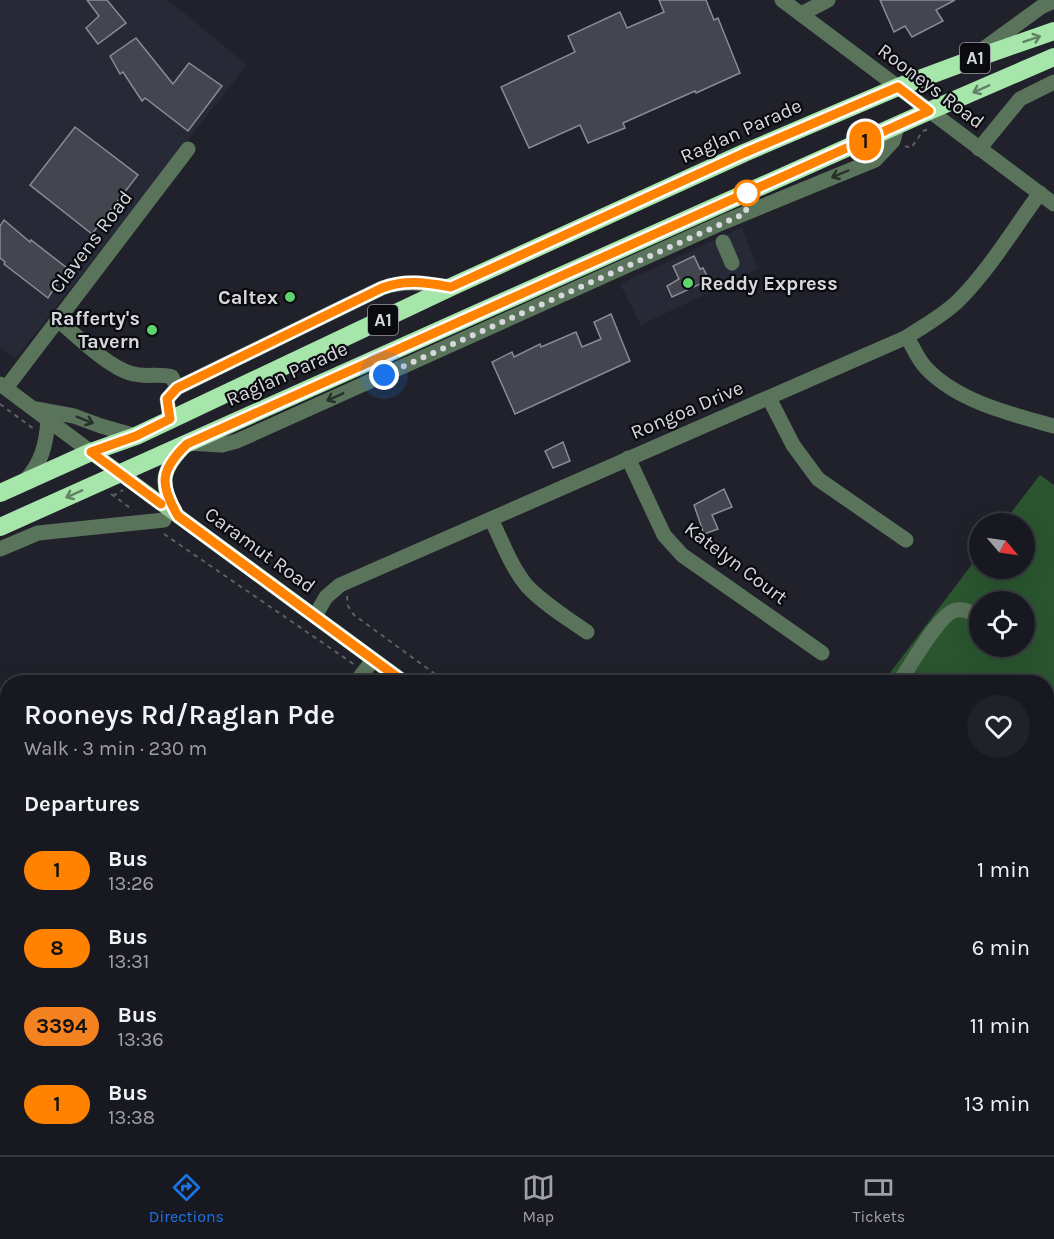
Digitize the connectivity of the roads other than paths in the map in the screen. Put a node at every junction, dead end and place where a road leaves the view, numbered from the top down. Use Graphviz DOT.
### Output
graph roads {
  1 [pos="782,0"];
  2 [pos="828,0"];
  3 [pos="1054,1"];
  4 [pos="801,14"];
  5 [pos="1054,32"];
  6 [pos="1054,57"];
  7 [pos="968,61"];
  8 [pos="1054,82"];
  9 [pos="898,87"];
  10 [pos="929,111"];
  11 [pos="979,148"];
  12 [pos="188,149"];
  13 [pos="1040,193"];
  14 [pos="1054,204"];
  15 [pos="723,242"];
  16 [pos="732,262"];
  17 [pos="451,287"];
  18 [pos="58,320"];
  19 [pos="907,337"];
  20 [pos="3,386"];
  21 [pos="177,388"];
  22 [pos="769,398"];
  23 [pos="33,408"];
  24 [pos="170,419"];
  25 [pos="48,420"];
  26 [pos="1054,426"];
  27 [pos="136,436"];
  28 [pos="187,444"];
  29 [pos="91,452"];
  30 [pos="628,458"];
  31 [pos="119,474"];
  32 [pos="13,487"];
  33 [pos="29,514"];
  34 [pos="171,518"];
  35 [pos="491,519"];
  36 [pos="0,527"];
  37 [pos="38,533"];
  38 [pos="906,540"];
  39 [pos="0,549"];
  40 [pos="969,610"];
  41 [pos="315,616"];
  42 [pos="587,632"];
  43 [pos="822,653"];
  44 [pos="364,671"];
  45 [pos="379,675"];
  46 [pos="904,675"];
  1 -- 4 [label="street, Rooneys Road"];
  2 -- 4 [label="street"];
  3 -- 7 [label="street"];
  4 -- 9 [label="street, Rooneys Road"];
  7 -- 5 [label="highway, Raglan Parade / A1, one-way"];
  6 -- 10 [label="highway, Raglan Parade / A1, one-way"];
  7 -- 9 [label="highway, Raglan Parade / A1"];
  8 -- 11 [label="street"];
  9 -- 10 [label="street, Rooneys Road"];
  9 -- 17 [label="highway, Raglan Parade / A1"];
  10 -- 11 [label="street, Rooneys Road"];
  10 -- 28 [label="highway, Raglan Parade / A1, one-way"];
  11 -- 13 [label="street, Rooneys Road"];
  12 -- 18 [label="street, Clavens Road"];
  13 -- 14 [label="street, Rooneys Road"];
  13 -- 19 [label="street, Rongoa Drive"];
  15 -- 16 [label="street"];
  17 -- 21 [label="street, Raglan Parade"];
  17 -- 24 [label="highway, Raglan Parade / A1"];
  18 -- 20 [label="street, Clavens Road"];
  18 -- 21 [label="street"];
  19 -- 22 [label="street, Rongoa Drive"];
  19 -- 26 [label="street"];
  20 -- 23 [label="street"];
  21 -- 24 [label="street"];
  22 -- 30 [label="street, Rongoa Drive"];
  22 -- 38 [label="street"];
  23 -- 25 [label="street"];
  23 -- 27 [label="street, one-way"];
  24 -- 27 [label="highway, Raglan Parade / A1"];
  25 -- 29 [label="street"];
  25 -- 32 [label="street"];
  27 -- 29 [label="highway, Raglan Parade / A1"];
  28 -- 31 [label="highway, Raglan Parade / A1"];
  28 -- 34 [label="main road"];
  29 -- 31 [label="main road, Caramut Road"];
  29 -- 32 [label="highway, Raglan Parade / A1"];
  30 -- 35 [label="street, Rongoa Drive"];
  30 -- 43 [label="street, Katelyn Court"];
  31 -- 33 [label="highway, Raglan Parade / A1, one-way"];
  31 -- 34 [label="main road, Caramut Road"];
  32 -- 33 [label="highway"];
  33 -- 36 [label="highway, Raglan Parade / A1"];
  33 -- 37 [label="street"];
  34 -- 37 [label="street"];
  34 -- 41 [label="main road, Caramut Road"];
  35 -- 41 [label="street, Rongoa Drive"];
  35 -- 42 [label="street"];
  37 -- 39 [label="street"];
  40 -- 46 [label="street"];
  41 -- 44 [label="main road, Caramut Road"];
  44 -- 45 [label="main road, Caramut Road"];
}
